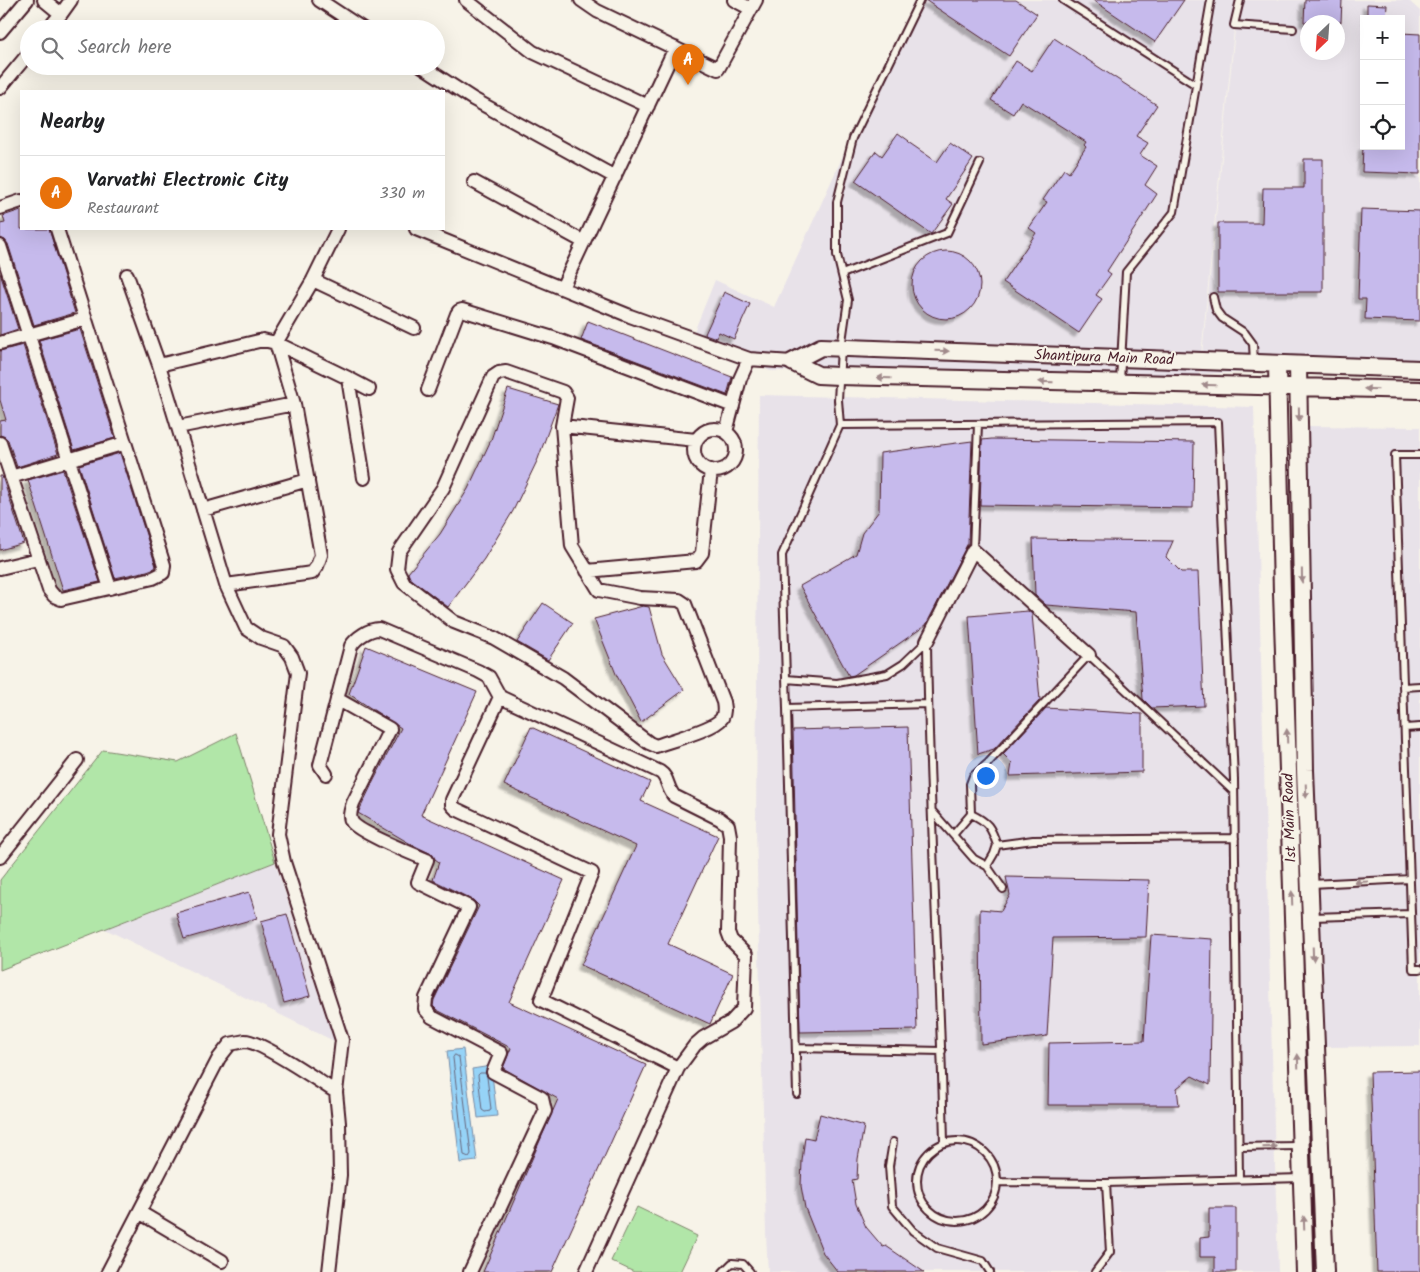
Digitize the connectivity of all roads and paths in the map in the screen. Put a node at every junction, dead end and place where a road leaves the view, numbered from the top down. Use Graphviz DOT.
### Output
graph roads {
  1 [pos="27,0"];
  2 [pos="44,0"];
  3 [pos="71,0"];
  4 [pos="319,0"];
  5 [pos="466,0"];
  6 [pos="581,0"];
  7 [pos="734,0"];
  8 [pos="920,0"];
  9 [pos="1063,0"];
  10 [pos="1211,0"];
  11 [pos="1240,0"];
  12 [pos="754,5"];
  13 [pos="61,14"];
  14 [pos="56,20"];
  15 [pos="349,20"];
  16 [pos="1293,29"];
  17 [pos="0,32"];
  18 [pos="675,48"];
  19 [pos="20,64"];
  20 [pos="436,75"];
  21 [pos="1196,85"];
  22 [pos="0,88"];
  23 [pos="648,106"];
  24 [pos="980,163"];
  25 [pos="615,177"];
  26 [pos="474,182"];
  27 [pos="20,201"];
  28 [pos="0,208"];
  29 [pos="56,230"];
  30 [pos="338,230"];
  31 [pos="418,230"];
  32 [pos="584,242"];
  33 [pos="0,246"];
  34 [pos="842,274"];
  35 [pos="126,275"];
  36 [pos="314,280"];
  37 [pos="562,288"];
  38 [pos="1213,297"];
  39 [pos="85,318"];
  40 [pos="414,328"];
  41 [pos="28,335"];
  42 [pos="276,342"];
  43 [pos="0,343"];
  44 [pos="841,348"];
  45 [pos="1120,358"];
  46 [pos="749,359"];
  47 [pos="792,362"];
  48 [pos="1254,363"];
  49 [pos="1277,364"];
  50 [pos="159,365"];
  51 [pos="1298,365"];
  52 [pos="1420,369"];
  53 [pos="839,376"];
  54 [pos="348,378"];
  55 [pos="1120,384"];
  56 [pos="1278,387"];
  57 [pos="1298,387"];
  58 [pos="369,389"];
  59 [pos="428,390"];
  60 [pos="1420,390"];
  61 [pos="294,404"];
  62 [pos="733,406"];
  63 [pos="978,424"];
  64 [pos="840,425"];
  65 [pos="562,426"];
  66 [pos="178,427"];
  67 [pos="726,432"];
  68 [pos="696,440"];
  69 [pos="0,443"];
  70 [pos="125,443"];
  71 [pos="1420,455"];
  72 [pos="69,460"];
  73 [pos="711,470"];
  74 [pos="11,477"];
  75 [pos="364,478"];
  76 [pos="308,480"];
  77 [pos="203,510"];
  78 [pos="973,550"];
  79 [pos="38,558"];
  80 [pos="0,568"];
  81 [pos="587,571"];
  82 [pos="226,585"];
  83 [pos="110,588"];
  84 [pos="927,641"];
  85 [pos="1089,655"];
  86 [pos="786,679"];
  87 [pos="1403,686"];
  88 [pos="1420,686"];
  89 [pos="500,697"];
  90 [pos="337,700"];
  91 [pos="927,704"];
  92 [pos="787,708"];
  93 [pos="1420,727"];
  94 [pos="1405,728"];
  95 [pos="77,760"];
  96 [pos="326,774"];
  97 [pos="1234,792"];
  98 [pos="932,811"];
  99 [pos="970,814"];
  100 [pos="953,835"];
  101 [pos="1235,838"];
  102 [pos="997,845"];
  103 [pos="0,857"];
  104 [pos="987,866"];
  105 [pos="1410,880"];
  106 [pos="1310,884"];
  107 [pos="1003,889"];
  108 [pos="1411,914"];
  109 [pos="1311,917"];
  110 [pos="1420,969"];
  111 [pos="796,1048"];
  112 [pos="942,1052"];
  113 [pos="678,1068"];
  114 [pos="336,1092"];
  115 [pos="797,1094"];
  116 [pos="893,1142"];
  117 [pos="944,1142"];
  118 [pos="1302,1146"];
  119 [pos="1239,1147"];
  120 [pos="1303,1178"];
  121 [pos="1239,1179"];
  122 [pos="998,1182"];
  123 [pos="1106,1183"];
  124 [pos="139,1212"];
  125 [pos="222,1261"];
  126 [pos="108,1272"];
  127 [pos="330,1272"];
  128 [pos="470,1272"];
  129 [pos="586,1272"];
  130 [pos="723,1272"];
  131 [pos="750,1272"];
  132 [pos="990,1272"];
  133 [pos="1095,1272"];
  134 [pos="1306,1272"];
  135 [pos="1325,1272"];
  1 -- 17 [label="street"];
  2 -- 13 [label="street"];
  3 -- 13 [label="street"];
  4 -- 15 [label="street"];
  5 -- 23 [label="street"];
  6 -- 18 [label="street"];
  7 -- 12 [label="street"];
  8 -- 34 [label="lane"];
  9 -- 21 [label="lane"];
  10 -- 21 [label="lane"];
  11 -- 16 [label="lane"];
  12 -- 18 [label="street"];
  13 -- 14 [label="street"];
  18 -- 23 [label="street"];
  19 -- 22 [label="street"];
  20 -- 25 [label="street"];
  21 -- 45 [label="lane"];
  23 -- 25 [label="street"];
  24 -- 34 [label="lane"];
  25 -- 32 [label="street"];
  26 -- 32 [label="street"];
  27 -- 28 [label="street"];
  29 -- 39 [label="street"];
  30 -- 36 [label="street"];
  31 -- 37 [label="street"];
  32 -- 37 [label="street"];
  33 -- 41 [label="street"];
  34 -- 44 [label="lane"];
  35 -- 50 [label="street"];
  36 -- 40 [label="street"];
  36 -- 42 [label="street"];
  37 -- 46 [label="street"];
  38 -- 48 [label="lane"];
  39 -- 41 [label="street"];
  39 -- 70 [label="street"];
  41 -- 43 [label="street"];
  41 -- 72 [label="street"];
  42 -- 50 [label="street"];
  42 -- 54 [label="street"];
  42 -- 61 [label="street"];
  44 -- 45 [label="street, Shantipura Main Road, one-way"];
  44 -- 47 [label="street, Shantipura Main Road"];
  44 -- 53 [label="lane"];
  45 -- 48 [label="street, Shantipura Main Road"];
  45 -- 55 [label="lane"];
  46 -- 47 [label="street"];
  46 -- 62 [label="street"];
  47 -- 53 [label="street"];
  48 -- 49 [label="street, Shantipura Main Road"];
  49 -- 51 [label="street, Shantipura Main Road"];
  49 -- 56 [label="street, 1st Main Road"];
  50 -- 66 [label="street"];
  51 -- 52 [label="street, Shantipura Main Road"];
  51 -- 57 [label="street, 1st Main Road"];
  55 -- 53 [label="street, one-way"];
  53 -- 64 [label="lane"];
  54 -- 58 [label="street"];
  54 -- 75 [label="street"];
  56 -- 55 [label="street, one-way"];
  56 -- 57 [label="street"];
  118 -- 56 [label="street, 1st Main Road, one-way"];
  60 -- 57 [label="street, one-way"];
  57 -- 106 [label="street, 1st Main Road, one-way"];
  59 -- 62 [label="street"];
  61 -- 66 [label="street"];
  61 -- 76 [label="street"];
  62 -- 67 [label="street"];
  63 -- 64 [label="lane"];
  63 -- 78 [label="lane"];
  63 -- 97 [label="lane"];
  64 -- 86 [label="lane"];
  65 -- 68 [label="street"];
  65 -- 81 [label="street"];
  65 -- 81 [label="street"];
  66 -- 77 [label="street"];
  67 -- 68 [label="street"];
  67 -- 73 [label="street"];
  68 -- 73 [label="street"];
  69 -- 74 [label="street"];
  70 -- 72 [label="street"];
  70 -- 83 [label="street"];
  71 -- 87 [label="lane"];
  72 -- 74 [label="street"];
  72 -- 83 [label="street"];
  73 -- 81 [label="street"];
  74 -- 79 [label="street"];
  76 -- 77 [label="street"];
  76 -- 82 [label="street"];
  77 -- 82 [label="street"];
  78 -- 84 [label="street"];
  78 -- 85 [label="street"];
  79 -- 80 [label="street"];
  79 -- 83 [label="street"];
  82 -- 114 [label="street"];
  84 -- 86 [label="lane"];
  84 -- 91 [label="lane"];
  85 -- 97 [label="lane"];
  85 -- 99 [label="lane"];
  86 -- 92 [label="lane"];
  87 -- 88 [label="lane"];
  87 -- 94 [label="lane"];
  89 -- 90 [label="street"];
  89 -- 113 [label="street"];
  89 -- 113 [label="street"];
  90 -- 96 [label="street"];
  90 -- 128 [label="street"];
  91 -- 92 [label="lane"];
  91 -- 98 [label="lane"];
  92 -- 111 [label="lane"];
  93 -- 94 [label="lane"];
  94 -- 105 [label="lane"];
  95 -- 103 [label="street"];
  97 -- 101 [label="lane"];
  98 -- 100 [label="lane"];
  98 -- 112 [label="lane"];
  99 -- 100 [label="lane"];
  99 -- 102 [label="lane"];
  100 -- 104 [label="lane"];
  101 -- 102 [label="lane"];
  101 -- 119 [label="lane"];
  102 -- 104 [label="lane"];
  104 -- 107 [label="lane"];
  105 -- 106 [label="lane, one-way"];
  105 -- 108 [label="lane"];
  106 -- 109 [label="street, 1st Main Road"];
  108 -- 109 [label="lane"];
  108 -- 110 [label="lane"];
  109 -- 135 [label="street, 1st Main Road, one-way"];
  111 -- 112 [label="lane"];
  111 -- 115 [label="lane"];
  112 -- 117 [label="lane"];
  113 -- 129 [label="street"];
  114 -- 124 [label="street"];
  114 -- 127 [label="street"];
  116 -- 132 [label="lane"];
  117 -- 122 [label="lane"];
  117 -- 122 [label="lane"];
  119 -- 118 [label="lane, one-way"];
  118 -- 120 [label="street, 1st Main Road"];
  119 -- 121 [label="lane"];
  120 -- 121 [label="lane"];
  134 -- 120 [label="street, 1st Main Road, one-way"];
  121 -- 123 [label="lane"];
  122 -- 123 [label="lane"];
  123 -- 133 [label="lane"];
  124 -- 125 [label="street"];
  124 -- 126 [label="street"];
  130 -- 131 [label="lane"];
}
